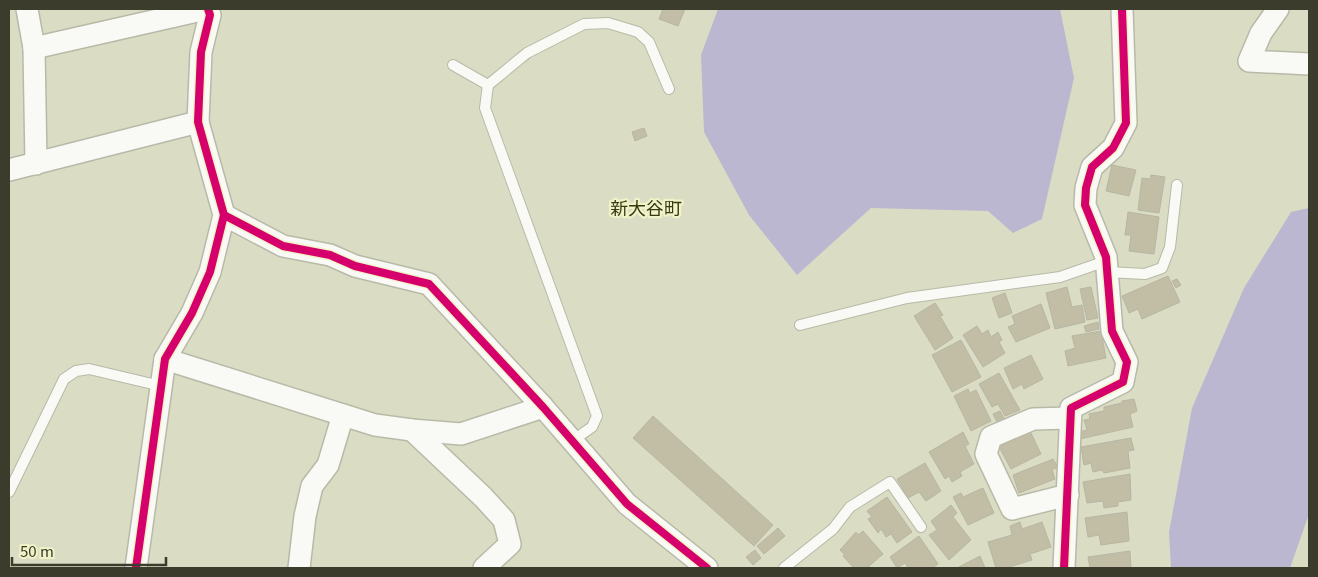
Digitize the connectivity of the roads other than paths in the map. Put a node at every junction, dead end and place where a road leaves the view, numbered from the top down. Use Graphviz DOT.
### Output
graph roads {
  1 [pos="27,9"];
  2 [pos="207,9"];
  3 [pos="1122,9"];
  4 [pos="1278,9"];
  5 [pos="34,48"];
  6 [pos="1309,64"];
  7 [pos="453,65"];
  8 [pos="488,86"];
  9 [pos="669,89"];
  10 [pos="198,122"];
  11 [pos="36,164"];
  12 [pos="9,170"];
  13 [pos="1177,185"];
  14 [pos="224,215"];
  15 [pos="1107,267"];
  16 [pos="800,325"];
  17 [pos="165,359"];
  18 [pos="161,386"];
  19 [pos="543,407"];
  20 [pos="343,415"];
  21 [pos="1070,418"];
  22 [pos="412,430"];
  23 [pos="572,441"];
  24 [pos="9,492"];
  25 [pos="1068,495"];
  26 [pos="920,527"];
  27 [pos="704,567"];
  28 [pos="136,568"];
  29 [pos="299,568"];
  30 [pos="484,568"];
  31 [pos="784,568"];
  32 [pos="1064,568"];
  1 -- 5 [label="street"];
  2 -- 5 [label="street"];
  2 -- 10 [label="street"];
  3 -- 15 [label="street"];
  4 -- 6 [label="street"];
  5 -- 11 [label="street"];
  7 -- 8 [label="lane"];
  8 -- 9 [label="lane"];
  8 -- 23 [label="lane"];
  10 -- 11 [label="street"];
  10 -- 14 [label="street"];
  11 -- 12 [label="street"];
  13 -- 15 [label="lane"];
  14 -- 17 [label="street"];
  14 -- 19 [label="street"];
  15 -- 16 [label="lane"];
  15 -- 21 [label="street"];
  17 -- 18 [label="street"];
  17 -- 20 [label="street"];
  18 -- 24 [label="lane"];
  18 -- 28 [label="street"];
  19 -- 22 [label="street"];
  19 -- 23 [label="street"];
  20 -- 22 [label="street"];
  20 -- 29 [label="street"];
  21 -- 25 [label="street"];
  21 -- 25 [label="street"];
  22 -- 30 [label="street"];
  23 -- 27 [label="street"];
  25 -- 32 [label="street"];
  26 -- 31 [label="lane"];
}
